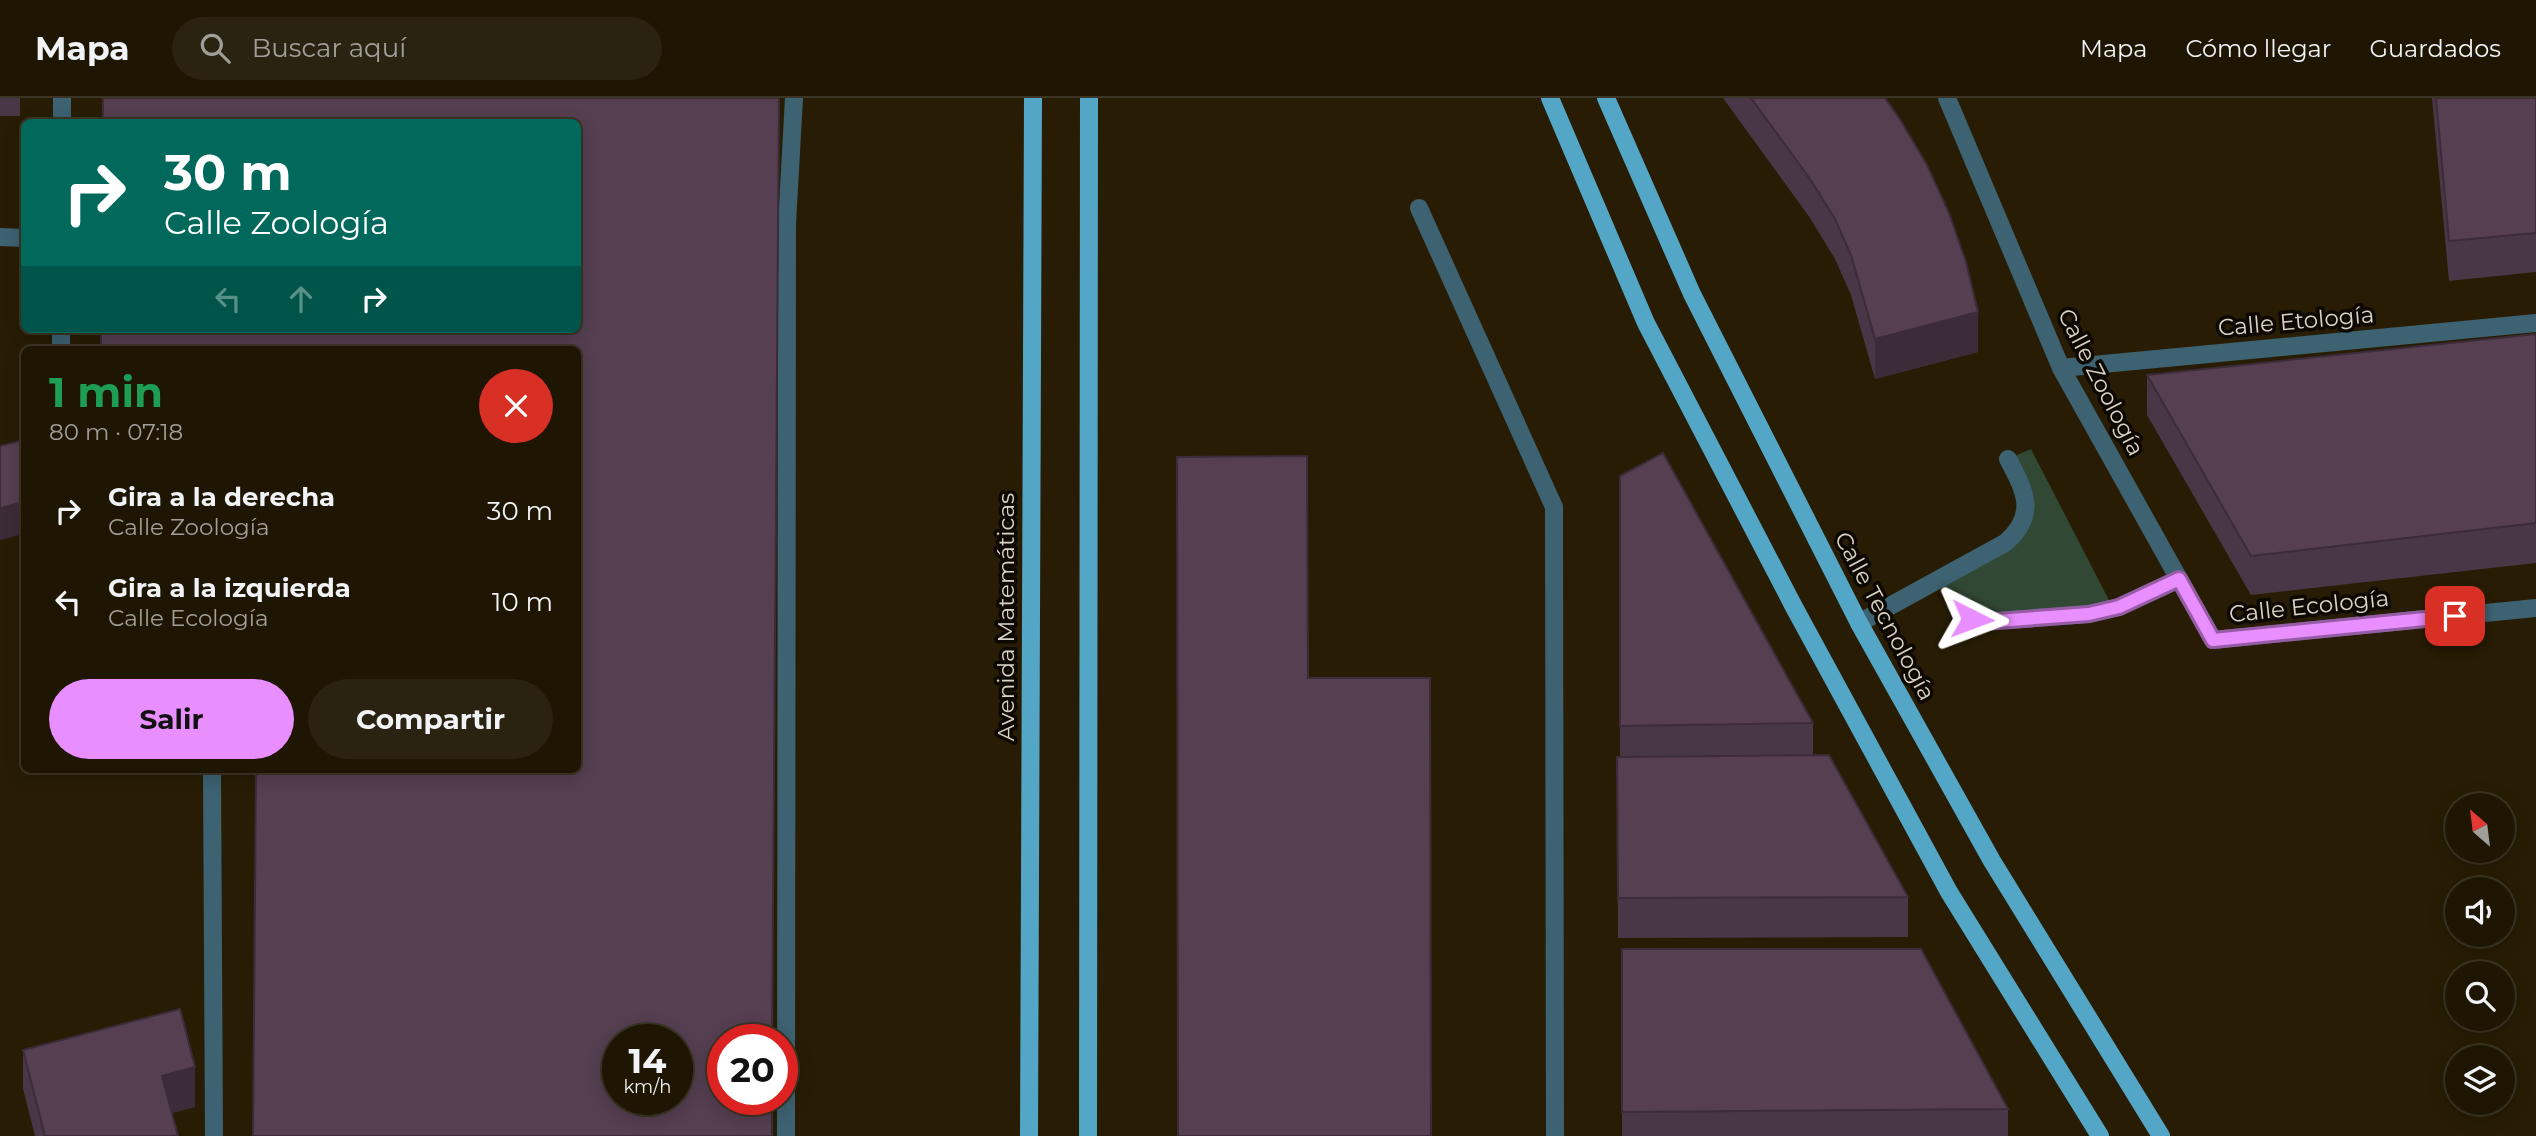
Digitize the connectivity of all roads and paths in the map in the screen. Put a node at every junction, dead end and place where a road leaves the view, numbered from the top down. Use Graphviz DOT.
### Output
graph roads {
  1 [pos="62,98"];
  2 [pos="794,98"];
  3 [pos="1033,98"];
  4 [pos="1089,98"];
  5 [pos="1550,98"];
  6 [pos="1606,98"];
  7 [pos="1947,98"];
  8 [pos="62,119"];
  9 [pos="1419,208"];
  10 [pos="0,237"];
  11 [pos="21,238"];
  12 [pos="2536,323"];
  13 [pos="2061,368"];
  14 [pos="2008,459"];
  15 [pos="2179,579"];
  16 [pos="1956,604"];
  17 [pos="2536,608"];
  18 [pos="1859,623"];
  19 [pos="2213,640"];
  20 [pos="212,773"];
  21 [pos="214,1136"];
  22 [pos="786,1136"];
  23 [pos="1029,1136"];
  24 [pos="1088,1136"];
  25 [pos="1555,1136"];
  26 [pos="2100,1136"];
  27 [pos="2161,1136"];
  1 -- 8 [label="street"];
  2 -- 22 [label="street"];
  3 -- 23 [label="main road, Avenida Matemáticas"];
  4 -- 24 [label="main road"];
  5 -- 26 [label="main road"];
  6 -- 18 [label="main road, Calle Tecnología"];
  7 -- 13 [label="street, Calle Zoología"];
  9 -- 25 [label="street"];
  10 -- 11 [label="street"];
  12 -- 13 [label="street, Calle Etología"];
  13 -- 15 [label="street, Calle Zoología"];
  14 -- 18 [label="street"];
  15 -- 16 [label="street"];
  15 -- 19 [label="street, Calle Zoología"];
  17 -- 19 [label="street, Calle Ecología"];
  18 -- 27 [label="main road, Calle Tecnología"];
  20 -- 21 [label="street"];
}
